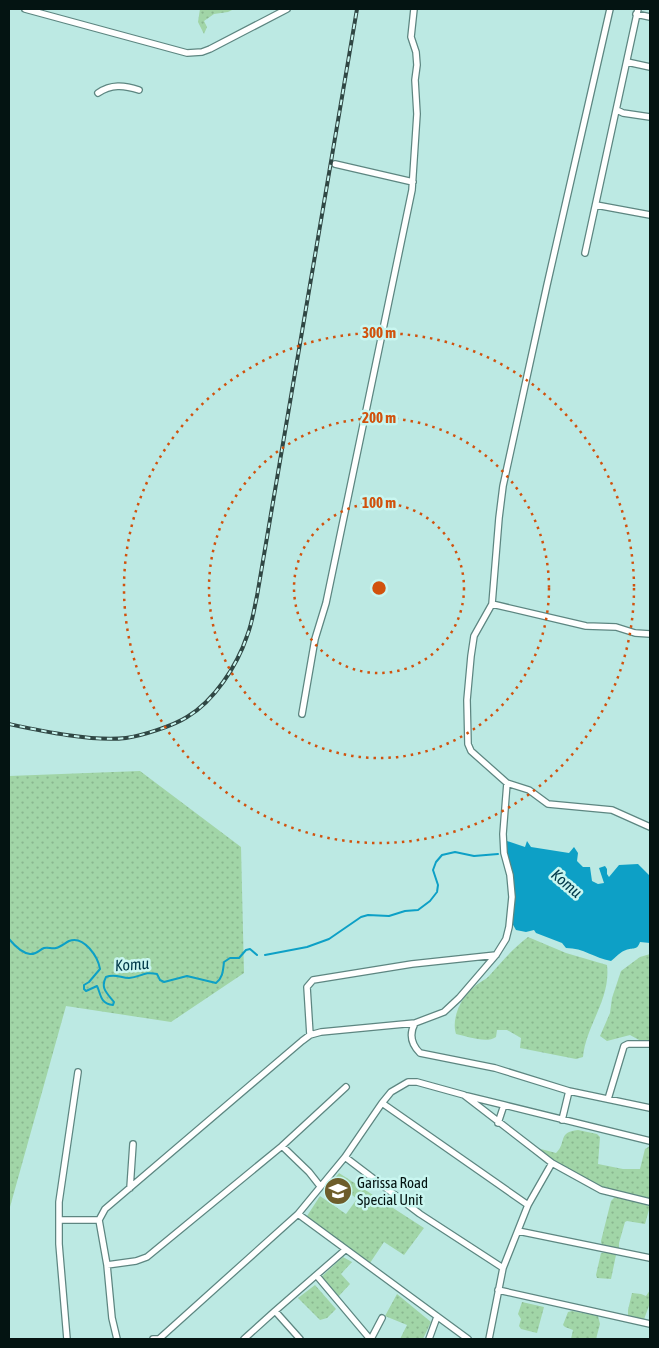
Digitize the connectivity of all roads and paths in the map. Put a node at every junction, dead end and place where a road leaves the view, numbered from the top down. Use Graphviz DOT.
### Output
graph roads {
  1 [pos="25,9"];
  2 [pos="288,9"];
  3 [pos="414,9"];
  4 [pos="610,9"];
  5 [pos="637,12"];
  6 [pos="650,17"];
  7 [pos="627,62"];
  8 [pos="650,67"];
  9 [pos="139,90"];
  10 [pos="98,93"];
  11 [pos="617,110"];
  12 [pos="650,118"];
  13 [pos="334,164"];
  14 [pos="413,182"];
  15 [pos="596,205"];
  16 [pos="650,215"];
  17 [pos="585,254"];
  18 [pos="492,604"];
  19 [pos="650,634"];
  20 [pos="302,714"];
  21 [pos="507,783"];
  22 [pos="650,827"];
  23 [pos="496,955"];
  24 [pos="415,1023"];
  25 [pos="310,1035"];
  26 [pos="650,1044"];
  27 [pos="78,1072"];
  28 [pos="346,1087"];
  29 [pos="569,1091"];
  30 [pos="464,1095"];
  31 [pos="608,1099"];
  32 [pos="382,1103"];
  33 [pos="504,1105"];
  34 [pos="650,1108"];
  35 [pos="562,1120"];
  36 [pos="498,1122"];
  37 [pos="650,1141"];
  38 [pos="133,1144"];
  39 [pos="282,1146"];
  40 [pos="345,1157"];
  41 [pos="552,1163"];
  42 [pos="320,1186"];
  43 [pos="130,1188"];
  44 [pos="650,1202"];
  45 [pos="528,1205"];
  46 [pos="298,1214"];
  47 [pos="59,1220"];
  48 [pos="99,1220"];
  49 [pos="518,1231"];
  50 [pos="345,1250"];
  51 [pos="650,1258"];
  52 [pos="107,1265"];
  53 [pos="503,1268"];
  54 [pos="317,1276"];
  55 [pos="498,1290"];
  56 [pos="275,1311"];
  57 [pos="437,1317"];
  58 [pos="382,1318"];
  59 [pos="650,1324"];
  60 [pos="67,1339"];
  61 [pos="117,1339"];
  62 [pos="153,1339"];
  63 [pos="159,1339"];
  64 [pos="244,1339"];
  65 [pos="300,1339"];
  66 [pos="371,1339"];
  67 [pos="429,1339"];
  68 [pos="468,1339"];
  69 [pos="489,1339"];
  1 -- 2 [label="street"];
  3 -- 14 [label="street"];
  4 -- 18 [label="street"];
  5 -- 6 [label="street"];
  5 -- 7 [label="street"];
  7 -- 8 [label="street"];
  7 -- 11 [label="street"];
  9 -- 10 [label="street"];
  11 -- 12 [label="street"];
  11 -- 15 [label="street"];
  13 -- 14 [label="street"];
  14 -- 20 [label="street"];
  15 -- 16 [label="street"];
  15 -- 17 [label="street"];
  18 -- 19 [label="street"];
  18 -- 21 [label="street"];
  21 -- 22 [label="street"];
  21 -- 23 [label="street"];
  23 -- 24 [label="street"];
  23 -- 25 [label="street"];
  24 -- 25 [label="street"];
  24 -- 29 [label="street"];
  25 -- 43 [label="street"];
  26 -- 31 [label="street"];
  27 -- 47 [label="street"];
  28 -- 39 [label="street"];
  29 -- 31 [label="street"];
  29 -- 35 [label="street"];
  30 -- 32 [label="street"];
  30 -- 33 [label="street"];
  30 -- 36 [label="street"];
  31 -- 34 [label="street"];
  32 -- 40 [label="street"];
  32 -- 45 [label="street"];
  33 -- 35 [label="street"];
  33 -- 36 [label="street"];
  35 -- 37 [label="street"];
  36 -- 41 [label="street"];
  38 -- 43 [label="street"];
  39 -- 42 [label="street"];
  39 -- 52 [label="street"];
  40 -- 42 [label="street"];
  40 -- 53 [label="street"];
  41 -- 44 [label="street"];
  41 -- 45 [label="street"];
  42 -- 46 [label="street"];
  43 -- 48 [label="street"];
  45 -- 49 [label="street"];
  46 -- 50 [label="street"];
  46 -- 63 [label="street"];
  47 -- 48 [label="street"];
  47 -- 60 [label="street"];
  48 -- 52 [label="street"];
  49 -- 51 [label="street"];
  49 -- 53 [label="street"];
  50 -- 54 [label="street"];
  50 -- 57 [label="street"];
  52 -- 61 [label="street"];
  53 -- 55 [label="street"];
  54 -- 56 [label="street"];
  54 -- 66 [label="street"];
  55 -- 59 [label="street"];
  55 -- 69 [label="street"];
  56 -- 64 [label="street"];
  56 -- 65 [label="street"];
  57 -- 67 [label="street"];
  57 -- 68 [label="street"];
  58 -- 66 [label="street"];
  62 -- 63 [label="street"];
}
